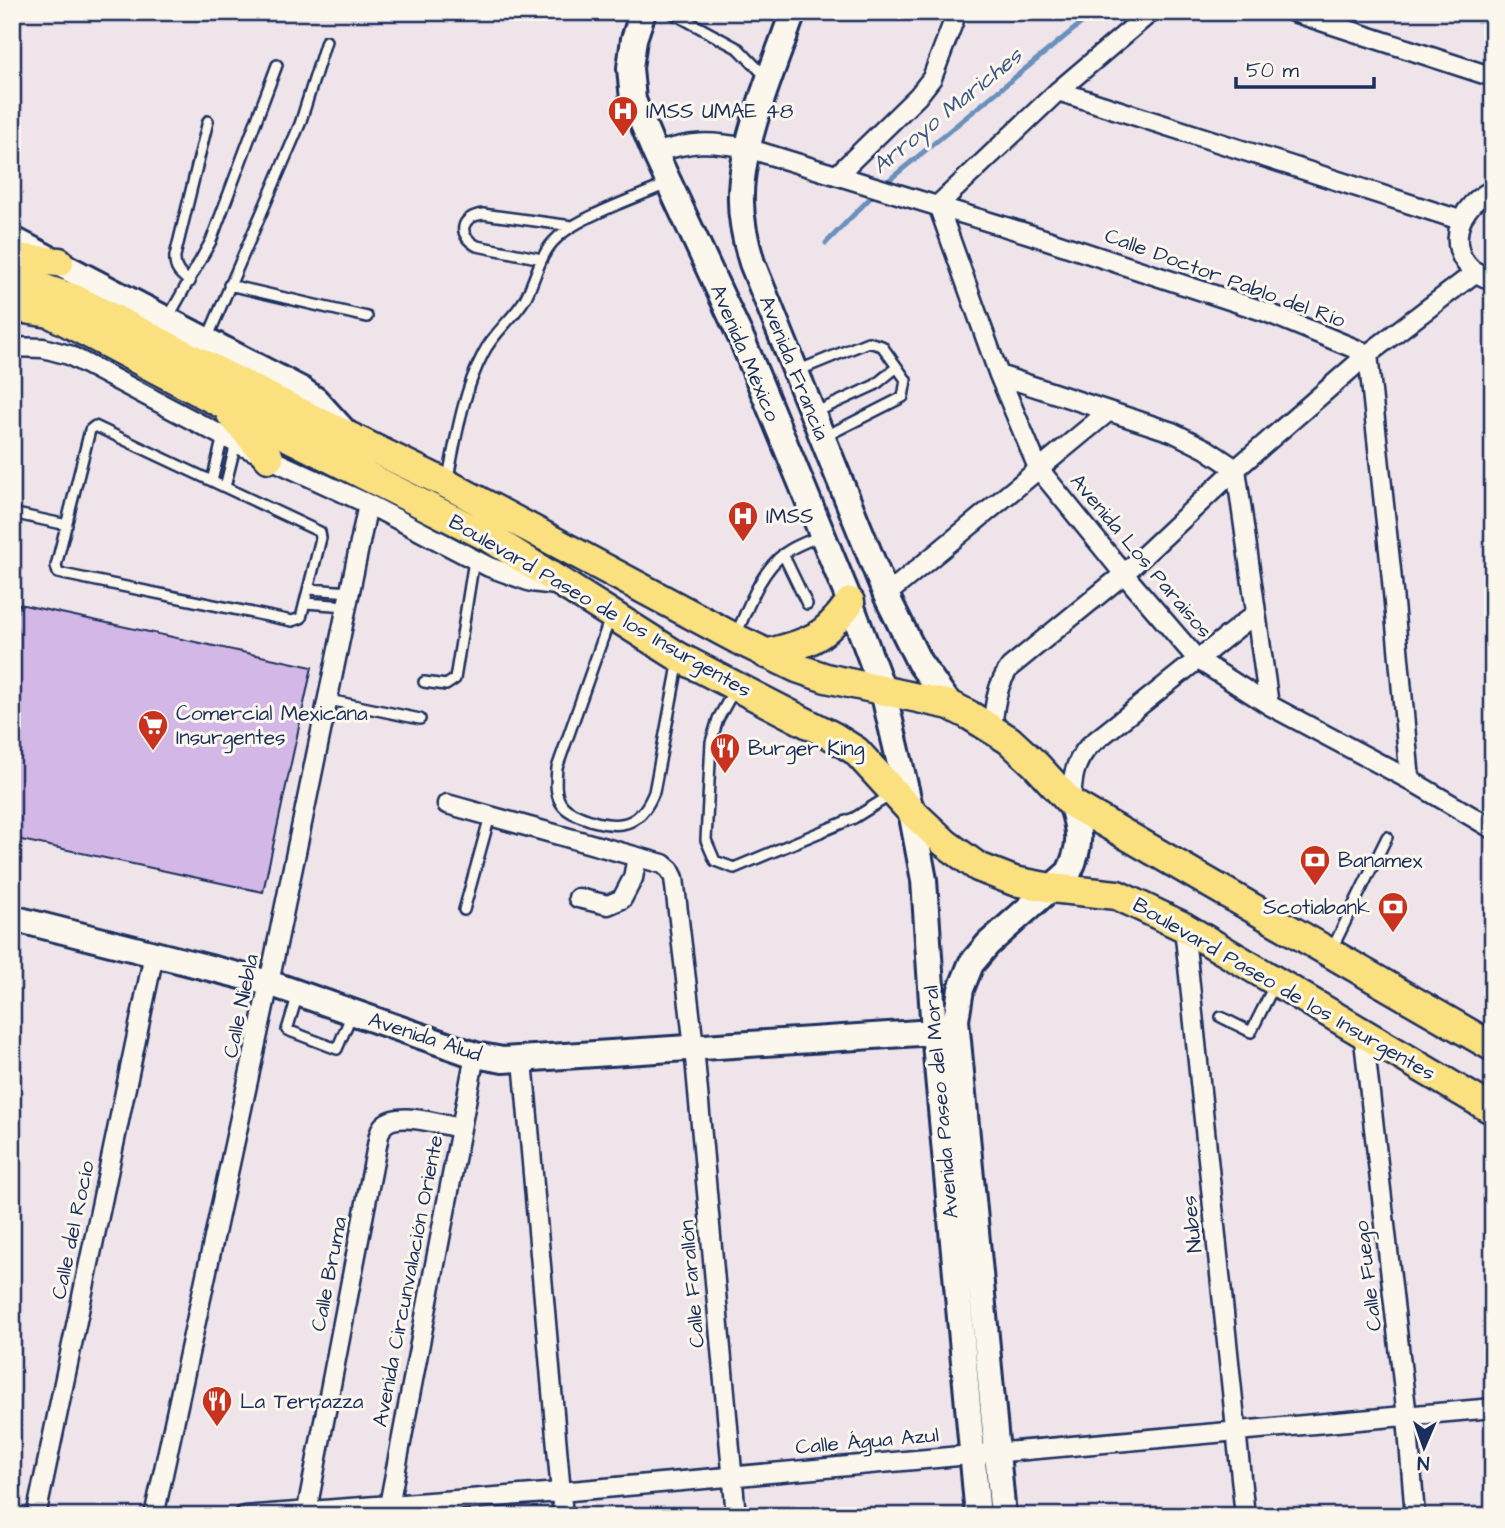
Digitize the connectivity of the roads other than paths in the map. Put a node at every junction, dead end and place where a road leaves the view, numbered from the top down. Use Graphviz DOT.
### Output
graph roads {
  1 [pos="643,12"];
  2 [pos="671,12"];
  3 [pos="793,12"];
  4 [pos="957,12"];
  5 [pos="1151,12"];
  6 [pos="1293,12"];
  7 [pos="326,41"];
  8 [pos="277,65"];
  9 [pos="1493,77"];
  10 [pos="770,80"];
  11 [pos="1058,91"];
  12 [pos="208,121"];
  13 [pos="747,148"];
  14 [pos="655,153"];
  15 [pos="837,175"];
  16 [pos="669,183"];
  17 [pos="1493,190"];
  18 [pos="938,205"];
  19 [pos="1460,220"];
  20 [pos="572,226"];
  21 [pos="12,239"];
  22 [pos="12,258"];
  23 [pos="542,259"];
  24 [pos="59,262"];
  25 [pos="1476,272"];
  26 [pos="1493,280"];
  27 [pos="190,282"];
  28 [pos="12,285"];
  29 [pos="229,285"];
  30 [pos="12,307"];
  31 [pos="367,317"];
  32 [pos="167,319"];
  33 [pos="206,341"];
  34 [pos="12,347"];
  35 [pos="1367,354"];
  36 [pos="897,367"];
  37 [pos="796,372"];
  38 [pos="999,375"];
  39 [pos="219,402"];
  40 [pos="1108,412"];
  41 [pos="812,413"];
  42 [pos="350,437"];
  43 [pos="822,438"];
  44 [pos="229,439"];
  45 [pos="269,458"];
  46 [pos="1038,468"];
  47 [pos="1236,469"];
  48 [pos="212,481"];
  49 [pos="447,484"];
  50 [pos="225,487"];
  51 [pos="368,504"];
  52 [pos="12,513"];
  53 [pos="67,525"];
  54 [pos="822,535"];
  55 [pos="783,554"];
  56 [pos="474,560"];
  57 [pos="1124,574"];
  58 [pos="571,587"];
  59 [pos="309,589"];
  60 [pos="886,595"];
  61 [pos="349,599"];
  62 [pos="850,602"];
  63 [pos="305,603"];
  64 [pos="807,604"];
  65 [pos="612,613"];
  66 [pos="1256,613"];
  67 [pos="735,638"];
  68 [pos="766,654"];
  69 [pos="679,656"];
  70 [pos="1197,659"];
  71 [pos="424,682"];
  72 [pos="736,686"];
  73 [pos="883,691"];
  74 [pos="329,700"];
  75 [pos="950,705"];
  76 [pos="1269,705"];
  77 [pos="420,719"];
  78 [pos="992,728"];
  79 [pos="1410,780"];
  80 [pos="903,802"];
  81 [pos="1071,803"];
  82 [pos="447,804"];
  83 [pos="489,816"];
  84 [pos="1493,829"];
  85 [pos="1387,837"];
  86 [pos="638,858"];
  87 [pos="1051,888"];
  88 [pos="578,898"];
  89 [pos="464,910"];
  90 [pos="12,918"];
  91 [pos="1184,927"];
  92 [pos="1330,952"];
  93 [pos="154,954"];
  94 [pos="1277,982"];
  95 [pos="269,983"];
  96 [pos="298,993"];
  97 [pos="352,1012"];
  98 [pos="1222,1017"];
  99 [pos="934,1032"];
  100 [pos="1363,1032"];
  101 [pos="1493,1047"];
  102 [pos="694,1048"];
  103 [pos="475,1055"];
  104 [pos="523,1060"];
  105 [pos="1463,1092"];
  106 [pos="1493,1103"];
  107 [pos="1493,1110"];
  108 [pos="460,1128"];
  109 [pos="1493,1408"];
  110 [pos="1407,1417"];
  111 [pos="1237,1430"];
  112 [pos="997,1452"];
  113 [pos="971,1455"];
  114 [pos="731,1475"];
  115 [pos="561,1492"];
  116 [pos="307,1510"];
  117 [pos="389,1512"];
  118 [pos="254,1515"];
  119 [pos="36,1516"];
  120 [pos="153,1516"];
  121 [pos="563,1516"];
  122 [pos="736,1516"];
  123 [pos="978,1516"];
  124 [pos="1003,1516"];
  125 [pos="1245,1516"];
  126 [pos="1415,1516"];
  1 -- 14 [label="street, Avenida México"];
  2 -- 10 [label="lane"];
  3 -- 10 [label="street, Avenida Francia"];
  4 -- 15 [label="street"];
  5 -- 11 [label="street"];
  6 -- 9 [label="street"];
  7 -- 29 [label="lane"];
  8 -- 27 [label="lane"];
  10 -- 13 [label="street, Avenida Francia"];
  11 -- 18 [label="street"];
  11 -- 19 [label="street"];
  12 -- 27 [label="lane"];
  13 -- 14 [label="street, Calle Doctor Pablo del Río"];
  13 -- 15 [label="street, Calle Doctor Pablo del Río"];
  13 -- 37 [label="street, Avenida Francia"];
  14 -- 16 [label="street, Avenida México"];
  15 -- 18 [label="street, Calle Doctor Pablo del Río"];
  16 -- 20 [label="lane"];
  16 -- 54 [label="street, Avenida México"];
  17 -- 19 [label="street"];
  18 -- 35 [label="street, Calle Doctor Pablo del Río"];
  18 -- 38 [label="street, Avenida Los Paraisos"];
  19 -- 25 [label="street"];
  20 -- 23 [label="lane"];
  20 -- 23 [label="lane"];
  21 -- 24 [label="street"];
  22 -- 24 [label="main road"];
  23 -- 49 [label="lane"];
  24 -- 32 [label="street"];
  25 -- 26 [label="street"];
  25 -- 35 [label="street"];
  27 -- 32 [label="lane"];
  28 -- 42 [label="main road, Boulevard Paseo de los Insurgentes"];
  29 -- 31 [label="lane"];
  29 -- 33 [label="lane"];
  30 -- 39 [label="main road, Boulevard Paseo de los Insurgentes"];
  32 -- 33 [label="street"];
  33 -- 42 [label="street"];
  34 -- 44 [label="street"];
  35 -- 47 [label="street"];
  35 -- 79 [label="street"];
  36 -- 37 [label="lane"];
  36 -- 41 [label="lane"];
  36 -- 43 [label="lane"];
  37 -- 41 [label="street, Avenida Francia"];
  38 -- 40 [label="street"];
  38 -- 46 [label="street, Avenida Los Paraisos"];
  39 -- 45 [label="main road"];
  39 -- 58 [label="main road, Boulevard Paseo de los Insurgentes"];
  40 -- 46 [label="street"];
  40 -- 47 [label="street"];
  41 -- 43 [label="street, Avenida Francia"];
  42 -- 49 [label="main road, Boulevard Paseo de los Insurgentes"];
  43 -- 60 [label="street, Avenida Francia"];
  44 -- 45 [label="street"];
  44 -- 48 [label="lane"];
  44 -- 50 [label="lane"];
  45 -- 51 [label="street"];
  46 -- 57 [label="street, Avenida Los Paraisos"];
  46 -- 60 [label="street"];
  47 -- 57 [label="street"];
  47 -- 66 [label="street"];
  48 -- 50 [label="lane"];
  48 -- 53 [label="lane"];
  49 -- 67 [label="main road, Boulevard Paseo de los Insurgentes"];
  50 -- 59 [label="lane"];
  51 -- 56 [label="street"];
  51 -- 61 [label="street, Calle Niebla"];
  52 -- 53 [label="lane"];
  53 -- 63 [label="lane"];
  54 -- 55 [label="lane"];
  54 -- 62 [label="street, Avenida México"];
  55 -- 64 [label="lane"];
  55 -- 67 [label="lane"];
  56 -- 58 [label="street"];
  56 -- 71 [label="lane"];
  57 -- 70 [label="street, Avenida Los Paraisos"];
  57 -- 78 [label="street"];
  58 -- 65 [label="main road, Boulevard Paseo de los Insurgentes"];
  59 -- 61 [label="lane"];
  59 -- 63 [label="lane"];
  60 -- 75 [label="street, Avenida Francia"];
  61 -- 63 [label="lane"];
  61 -- 74 [label="street, Calle Niebla"];
  62 -- 68 [label="main road"];
  62 -- 73 [label="street, Avenida México"];
  65 -- 69 [label="main road, Boulevard Paseo de los Insurgentes"];
  65 -- 69 [label="lane"];
  66 -- 70 [label="street"];
  66 -- 76 [label="street"];
  67 -- 68 [label="main road, Boulevard Paseo de los Insurgentes"];
  68 -- 73 [label="main road, Boulevard Paseo de los Insurgentes"];
  69 -- 72 [label="main road, Boulevard Paseo de los Insurgentes"];
  70 -- 76 [label="street, Avenida Los Paraisos"];
  70 -- 81 [label="street"];
  72 -- 80 [label="main road, Boulevard Paseo de los Insurgentes"];
  72 -- 80 [label="lane"];
  73 -- 75 [label="main road, Boulevard Paseo de los Insurgentes"];
  73 -- 80 [label="street, Avenida Paseo del Moral"];
  74 -- 77 [label="lane"];
  74 -- 95 [label="street, Calle Niebla"];
  75 -- 78 [label="main road, Boulevard Paseo de los Insurgentes"];
  76 -- 79 [label="street, Avenida Los Paraisos"];
  78 -- 81 [label="main road, Boulevard Paseo de los Insurgentes"];
  79 -- 84 [label="street, Avenida Los Paraisos"];
  80 -- 87 [label="main road, Boulevard Paseo de los Insurgentes"];
  80 -- 99 [label="street, Avenida Paseo del Moral"];
  81 -- 87 [label="street, Avenida Paseo del Moral"];
  81 -- 92 [label="main road, Boulevard Paseo de los Insurgentes"];
  82 -- 83 [label="street, Calle Farallón"];
  83 -- 86 [label="street, Calle Farallón"];
  83 -- 89 [label="lane"];
  85 -- 92 [label="lane"];
  86 -- 88 [label="street"];
  86 -- 102 [label="street, Calle Farallón"];
  87 -- 91 [label="main road, Boulevard Paseo de los Insurgentes"];
  87 -- 112 [label="street, Avenida Paseo del Moral"];
  90 -- 93 [label="street, Avenida Alud"];
  91 -- 94 [label="main road, Boulevard Paseo de los Insurgentes"];
  91 -- 111 [label="street, Nubes"];
  92 -- 101 [label="main road, Boulevard Paseo de los Insurgentes"];
  93 -- 95 [label="street, Avenida Alud"];
  93 -- 119 [label="street, Calle del Rocío"];
  94 -- 98 [label="lane"];
  94 -- 100 [label="main road, Boulevard Paseo de los Insurgentes"];
  95 -- 96 [label="street, Avenida Alud"];
  95 -- 120 [label="street, Calle Niebla"];
  96 -- 97 [label="street, Avenida Alud"];
  96 -- 97 [label="lane"];
  97 -- 103 [label="street, Avenida Alud"];
  99 -- 102 [label="street, Avenida Alud"];
  99 -- 113 [label="street, Avenida Paseo del Moral"];
  100 -- 105 [label="main road, Boulevard Paseo de los Insurgentes"];
  100 -- 110 [label="street, Calle Fuego"];
  102 -- 104 [label="street, Avenida Alud"];
  102 -- 114 [label="street, Calle Farallón"];
  103 -- 104 [label="street, Avenida Alud"];
  103 -- 108 [label="street, Avenida Circunvalación Oriente"];
  104 -- 115 [label="street"];
  105 -- 106 [label="main road"];
  105 -- 107 [label="main road, Boulevard Paseo de los Insurgentes"];
  108 -- 116 [label="street, Calle Bruma"];
  108 -- 117 [label="street, Avenida Circunvalación Oriente"];
  109 -- 110 [label="street, Calle Água Azul"];
  110 -- 111 [label="street, Calle Água Azul"];
  110 -- 126 [label="street, Calle Fuego"];
  111 -- 112 [label="street, Calle Água Azul"];
  111 -- 125 [label="street, Nubes"];
  112 -- 113 [label="street, Calle Água Azul"];
  112 -- 124 [label="street, Avenida Paseo del Moral"];
  113 -- 114 [label="street, Calle Água Azul"];
  113 -- 123 [label="street, Avenida Paseo del Moral"];
  114 -- 115 [label="street, Calle Água Azul"];
  114 -- 122 [label="street, Calle Farallón"];
  115 -- 117 [label="street, Calle Água Azul"];
  115 -- 121 [label="street"];
  116 -- 117 [label="street, Calle Água Azul"];
  116 -- 118 [label="street, Calle Água Azul"];
}
